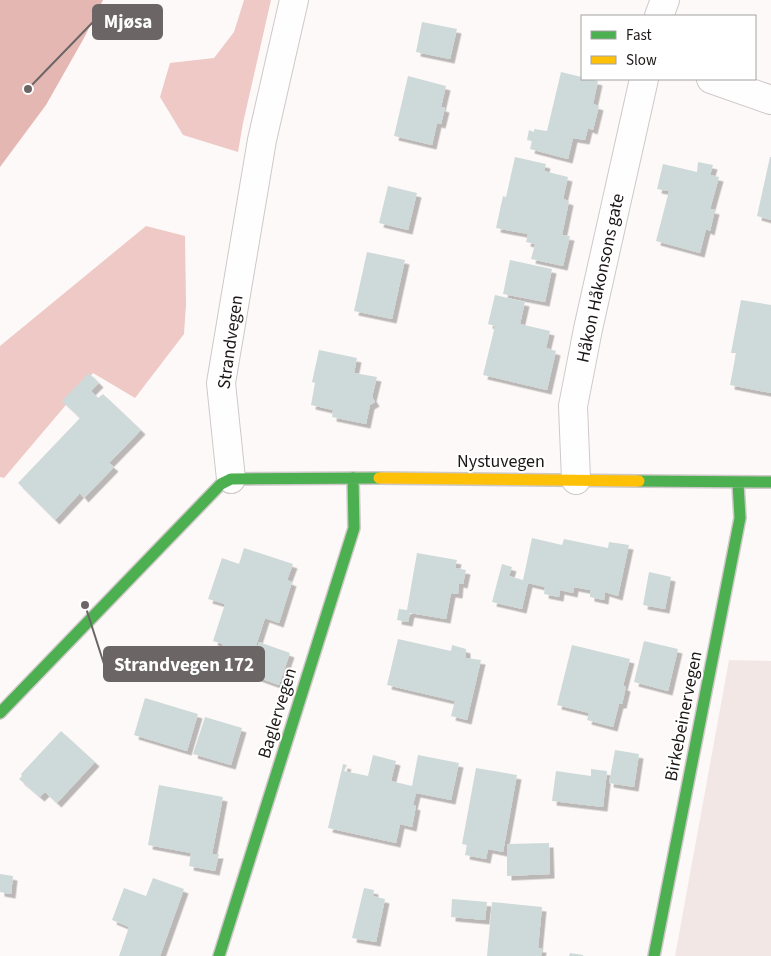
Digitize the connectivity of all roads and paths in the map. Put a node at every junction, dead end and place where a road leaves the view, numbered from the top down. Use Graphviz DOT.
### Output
graph roads {
  1 [pos="294,0"];
  2 [pos="665,0"];
  3 [pos="659,15"];
  4 [pos="644,80"];
  5 [pos="714,80"];
  6 [pos="771,100"];
  7 [pos="353,478"];
  8 [pos="231,479"];
  9 [pos="576,480"];
  10 [pos="738,482"];
  11 [pos="771,482"];
  12 [pos="0,713"];
  13 [pos="219,956"];
  14 [pos="654,956"];
  1 -- 8 [label="street, Strandvegen"];
  2 -- 3 [label="street"];
  4 -- 9 [label="street, Håkon Håkonsons gate"];
  5 -- 6 [label="street"];
  7 -- 8 [label="street, Nystuvegen"];
  7 -- 9 [label="street, Nystuvegen"];
  7 -- 13 [label="street, Baglervegen"];
  8 -- 12 [label="street"];
  9 -- 10 [label="street, Nystuvegen"];
  10 -- 11 [label="street, Nystuvegen"];
  10 -- 14 [label="street, Birkebeinervegen"];
}
